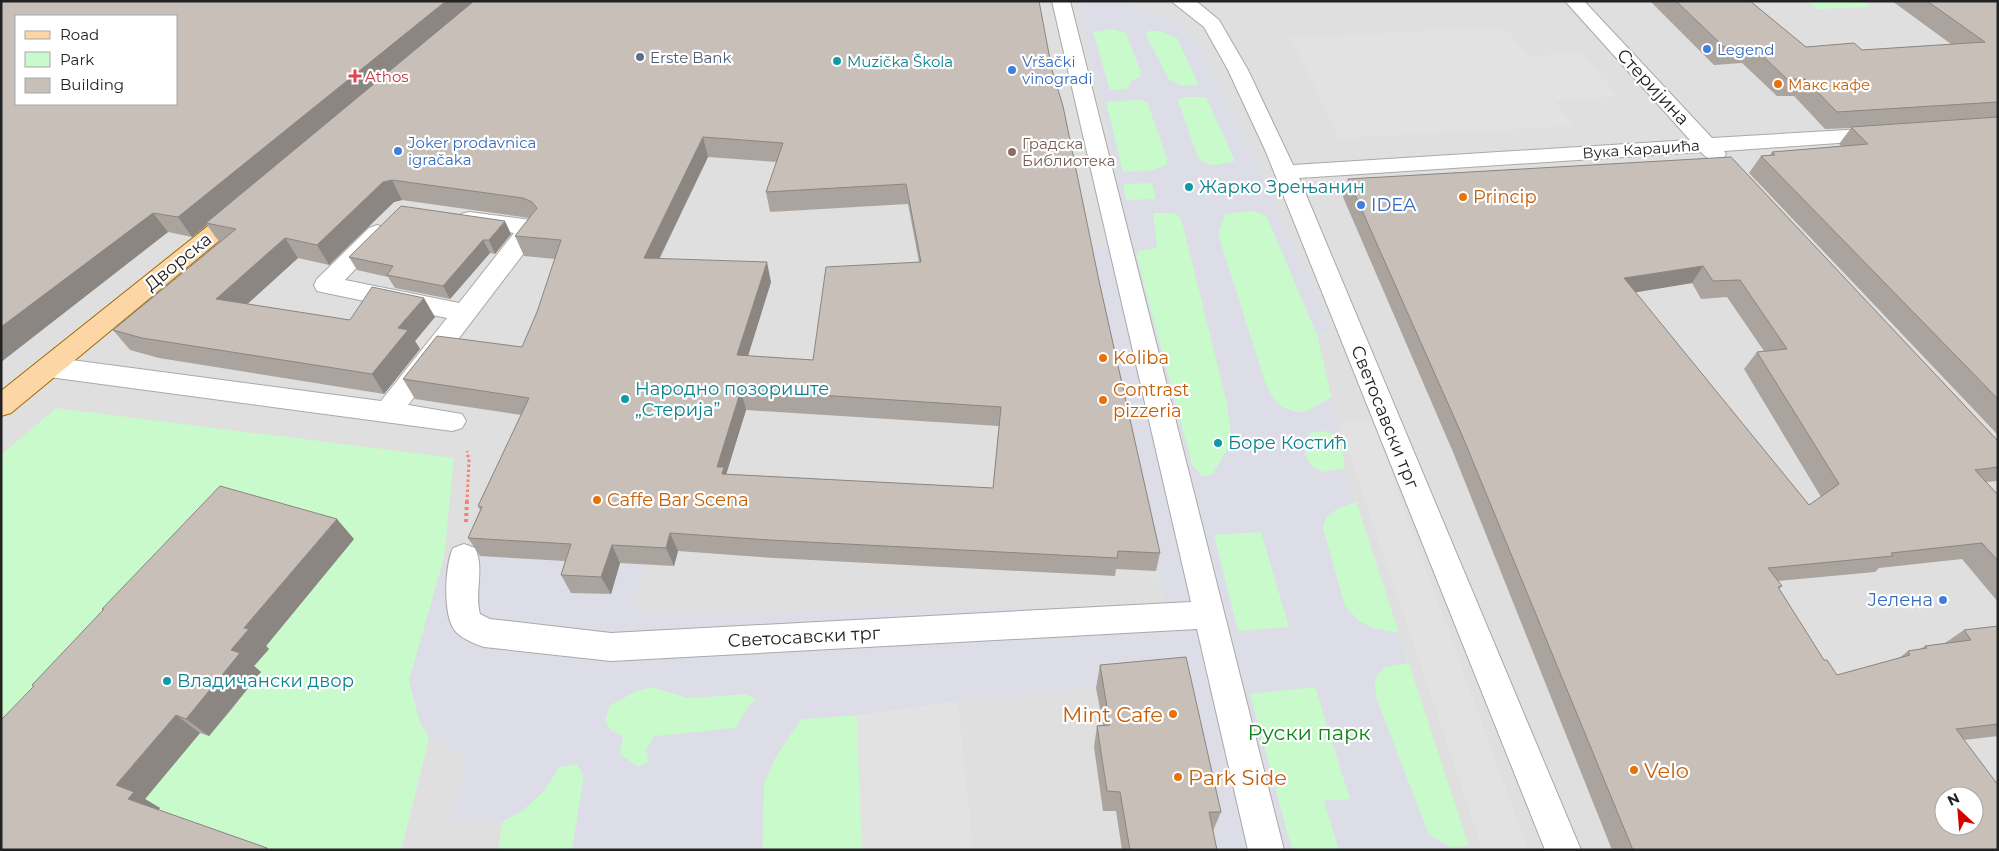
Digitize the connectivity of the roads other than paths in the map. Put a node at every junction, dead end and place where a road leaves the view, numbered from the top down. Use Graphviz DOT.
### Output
graph roads {
  1 [pos="1061,1"];
  2 [pos="1574,1"];
  3 [pos="1186,2"];
  4 [pos="1900,132"];
  5 [pos="1706,145"];
  6 [pos="1728,168"];
  7 [pos="1285,172"];
  8 [pos="255,200"];
  9 [pos="395,216"];
  10 [pos="448,216"];
  11 [pos="464,313"];
  12 [pos="49,367"];
  13 [pos="1,406"];
  14 [pos="387,413"];
  15 [pos="452,422"];
  16 [pos="464,557"];
  17 [pos="1209,615"];
  18 [pos="1266,850"];
  19 [pos="1563,850"];
  1 -- 17 [label="street"];
  2 -- 5 [label="street, Стеријина"];
  3 -- 7 [label="street, Светосавски трг"];
  4 -- 5 [label="street, Вука Караџића"];
  5 -- 6 [label="street, Стеријина"];
  5 -- 7 [label="street, Вука Караџића"];
  7 -- 19 [label="street, Светосавски трг"];
  8 -- 12 [label="main road, Дворска"];
  9 -- 11 [label="street"];
  10 -- 11 [label="street"];
  11 -- 14 [label="street"];
  12 -- 13 [label="main road, Дворска"];
  12 -- 14 [label="street"];
  14 -- 15 [label="street"];
  16 -- 17 [label="street, Светосавски трг"];
  17 -- 18 [label="street"];
}
